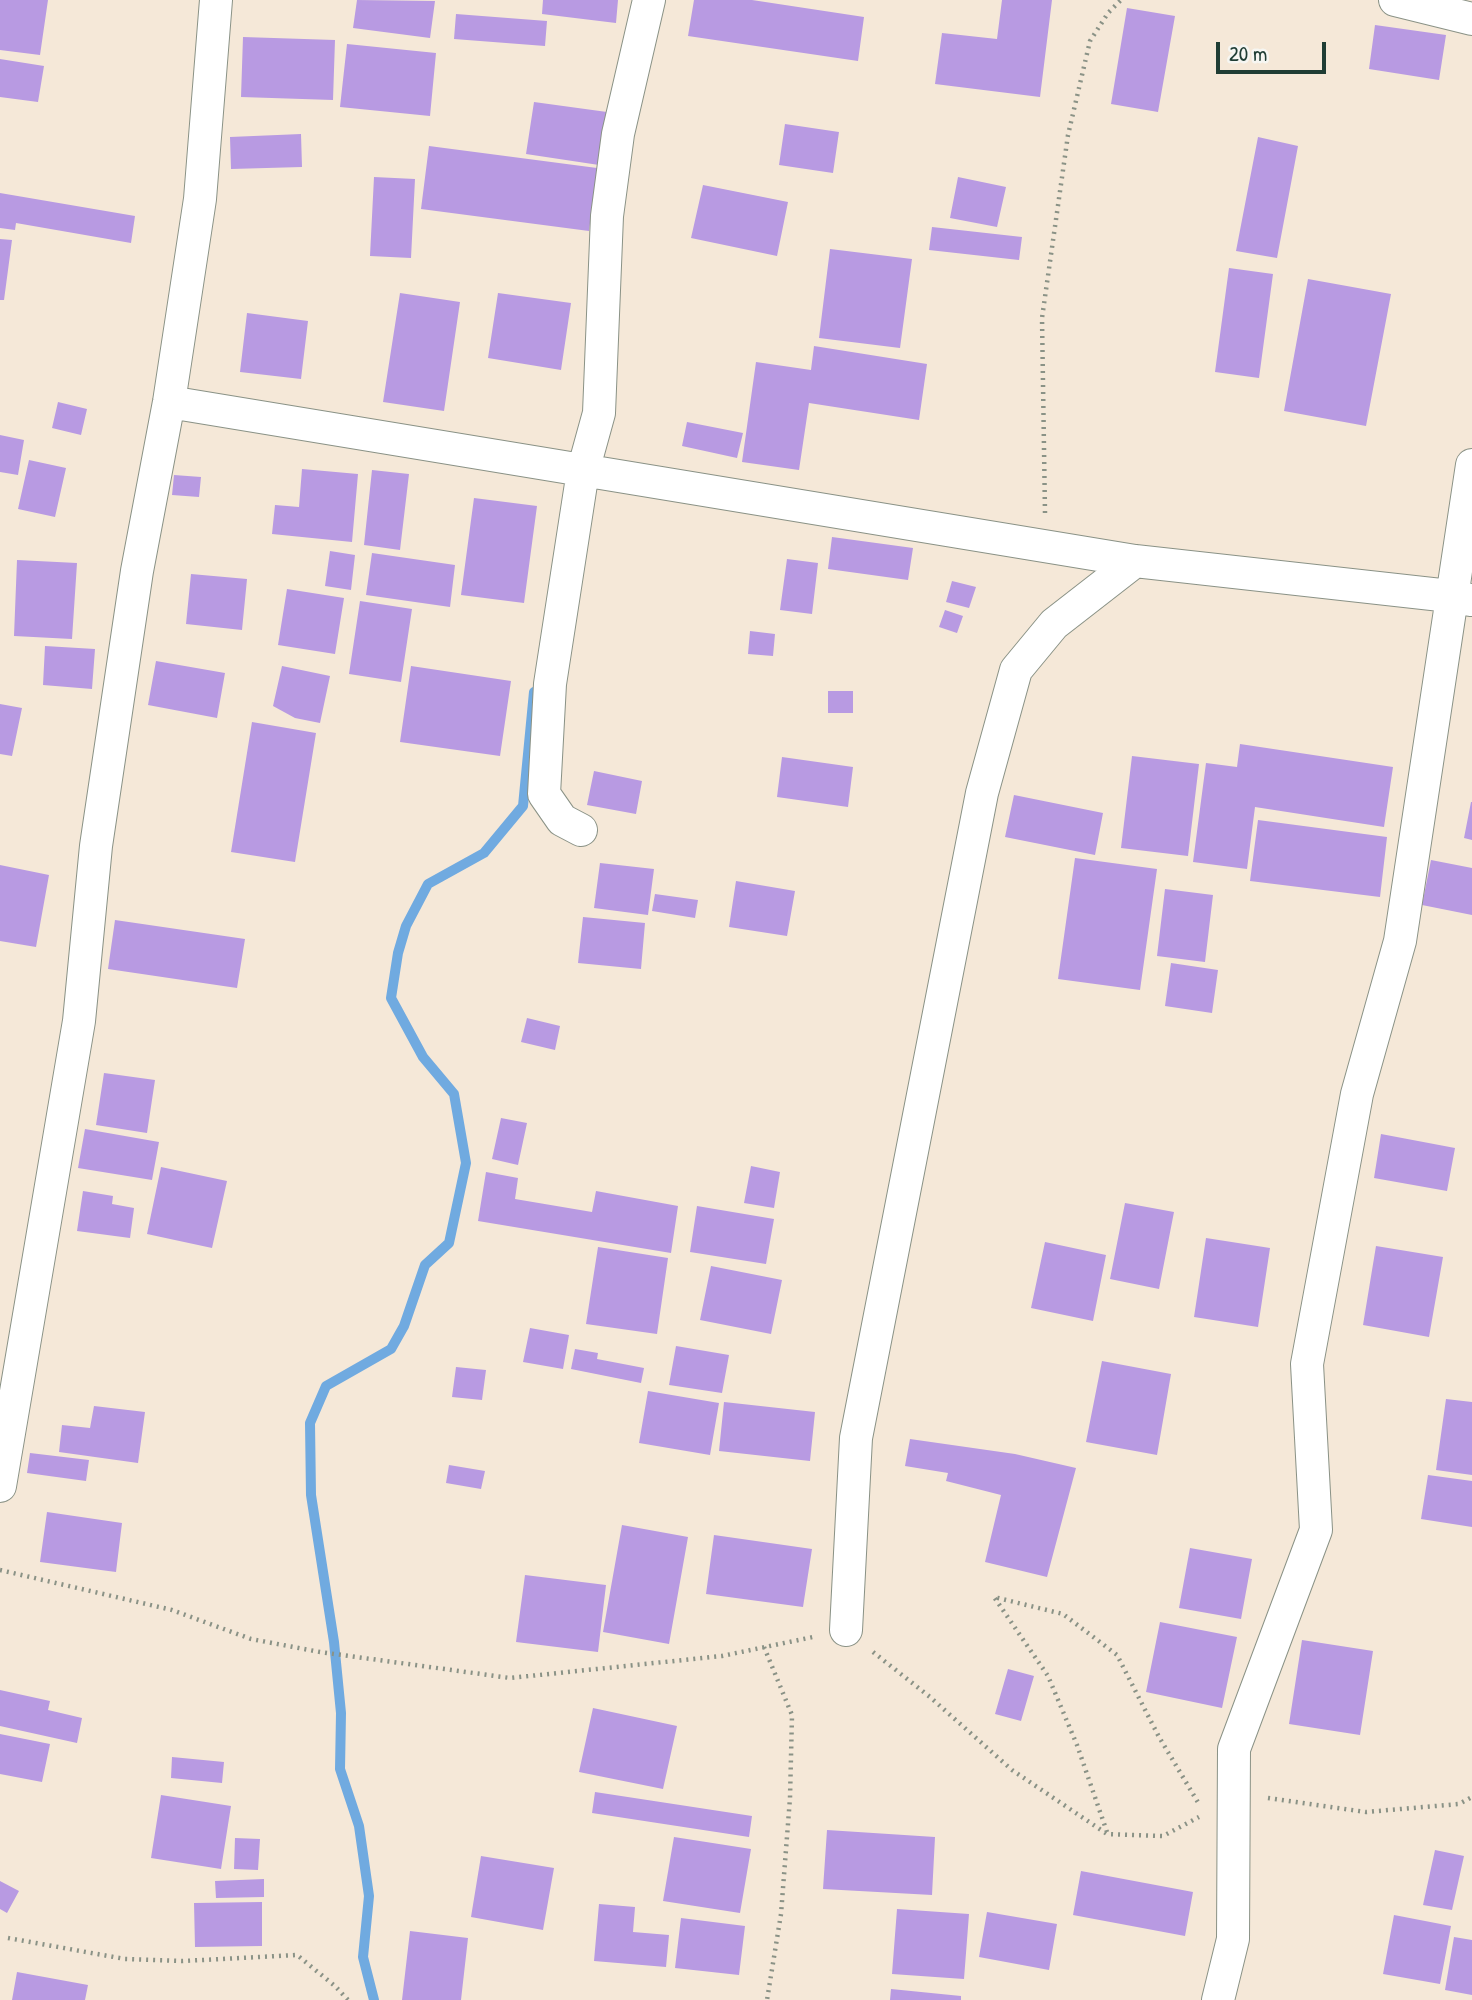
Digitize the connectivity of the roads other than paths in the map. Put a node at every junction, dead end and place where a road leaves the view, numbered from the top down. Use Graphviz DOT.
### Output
graph roads {
  1 [pos="216,0"];
  2 [pos="649,0"];
  3 [pos="1395,0"];
  4 [pos="1472,19"];
  5 [pos="169,402"];
  6 [pos="1472,466"];
  7 [pos="583,471"];
  8 [pos="1135,561"];
  9 [pos="1461,598"];
  10 [pos="581,830"];
  11 [pos="0,1486"];
  12 [pos="846,1630"];
  13 [pos="1218,2000"];
  1 -- 5 [label="street"];
  2 -- 7 [label="street"];
  3 -- 4 [label="street"];
  5 -- 7 [label="street"];
  5 -- 11 [label="street"];
  6 -- 9 [label="street"];
  7 -- 8 [label="street"];
  7 -- 10 [label="street"];
  8 -- 9 [label="street"];
  8 -- 12 [label="street"];
  9 -- 13 [label="street"];
}
